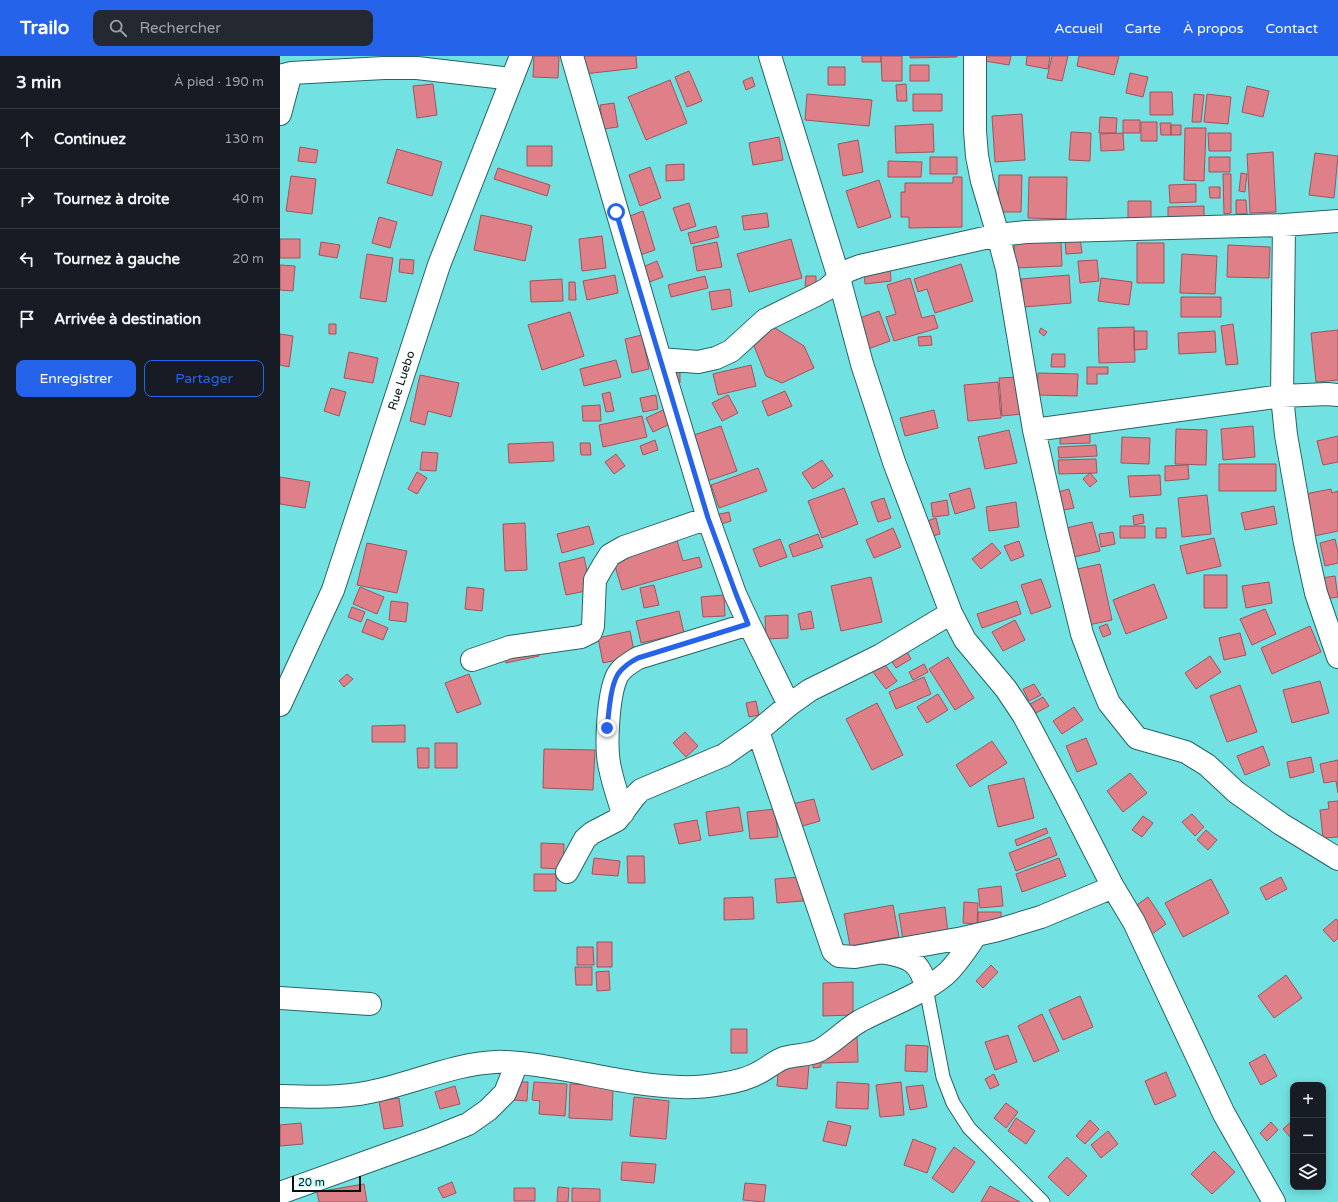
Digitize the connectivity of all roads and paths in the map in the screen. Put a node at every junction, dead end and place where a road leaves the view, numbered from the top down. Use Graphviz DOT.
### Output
graph roads {
  1 [pos="521,56"];
  2 [pos="572,56"];
  3 [pos="770,56"];
  4 [pos="975,56"];
  5 [pos="286,75"];
  6 [pos="512,79"];
  7 [pos="280,114"];
  8 [pos="1338,221"];
  9 [pos="1284,225"];
  10 [pos="998,236"];
  11 [pos="839,278"];
  12 [pos="660,359"];
  13 [pos="1338,395"];
  14 [pos="1282,396"];
  15 [pos="1034,430"];
  16 [pos="708,518"];
  17 [pos="951,613"];
  18 [pos="748,624"];
  19 [pos="1338,657"];
  20 [pos="472,660"];
  21 [pos="285,683"];
  22 [pos="280,705"];
  23 [pos="789,705"];
  24 [pos="758,731"];
  25 [pos="623,813"];
  26 [pos="1338,859"];
  27 [pos="567,872"];
  28 [pos="1113,887"];
  29 [pos="976,935"];
  30 [pos="884,952"];
  31 [pos="926,988"];
  32 [pos="280,998"];
  33 [pos="370,1004"];
  34 [pos="517,1062"];
  35 [pos="280,1096"];
  36 [pos="280,1193"];
  37 [pos="1043,1202"];
  38 [pos="1274,1202"];
  1 -- 6 [label="street, Rue Luebo"];
  2 -- 12 [label="street"];
  3 -- 11 [label="street"];
  4 -- 10 [label="street"];
  5 -- 6 [label="street"];
  5 -- 7 [label="street"];
  6 -- 21 [label="street, Rue Luebo"];
  8 -- 9 [label="street"];
  9 -- 10 [label="street"];
  9 -- 14 [label="street"];
  10 -- 11 [label="street"];
  10 -- 15 [label="street"];
  11 -- 12 [label="street"];
  11 -- 17 [label="street"];
  12 -- 16 [label="street"];
  13 -- 14 [label="street"];
  14 -- 15 [label="street"];
  14 -- 19 [label="street"];
  15 -- 26 [label="street"];
  16 -- 18 [label="street"];
  16 -- 20 [label="street"];
  17 -- 23 [label="street"];
  17 -- 28 [label="street"];
  18 -- 23 [label="street"];
  18 -- 25 [label="street"];
  21 -- 22 [label="street, Rue Luebo"];
  23 -- 24 [label="street"];
  24 -- 25 [label="street"];
  24 -- 30 [label="street"];
  25 -- 27 [label="street"];
  28 -- 29 [label="street"];
  28 -- 38 [label="street"];
  29 -- 30 [label="street"];
  29 -- 31 [label="street"];
  30 -- 31 [label="street"];
  31 -- 34 [label="street"];
  31 -- 37 [label="lane"];
  32 -- 33 [label="street"];
  34 -- 35 [label="street"];
  34 -- 36 [label="street"];
}
